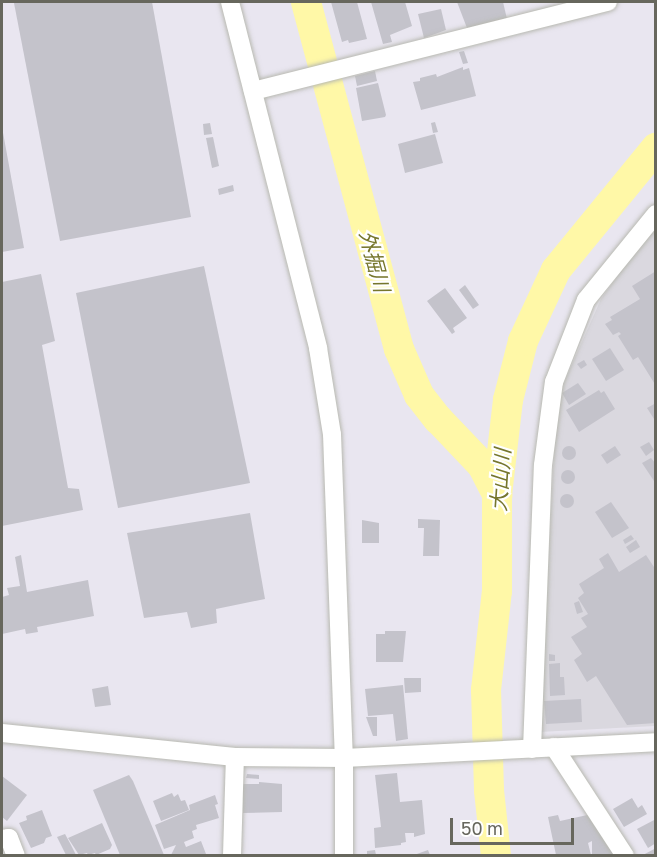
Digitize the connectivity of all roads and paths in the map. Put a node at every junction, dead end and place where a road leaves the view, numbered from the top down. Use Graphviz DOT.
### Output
graph roads {
  1 [pos="230,2"];
  2 [pos="601,2"];
  3 [pos="253,91"];
  4 [pos="656,214"];
  5 [pos="2,733"];
  6 [pos="656,742"];
  7 [pos="554,747"];
  8 [pos="527,749"];
  9 [pos="235,757"];
  10 [pos="344,758"];
  11 [pos="2,839"];
  12 [pos="16,855"];
  13 [pos="232,855"];
  14 [pos="344,855"];
  15 [pos="625,855"];
  1 -- 3 [label="street"];
  2 -- 3 [label="street"];
  3 -- 10 [label="street"];
  4 -- 8 [label="street"];
  5 -- 9 [label="street"];
  6 -- 7 [label="street"];
  7 -- 8 [label="street"];
  7 -- 15 [label="street"];
  8 -- 10 [label="street"];
  9 -- 10 [label="street"];
  9 -- 13 [label="street"];
  10 -- 14 [label="street"];
  11 -- 12 [label="street"];
}
